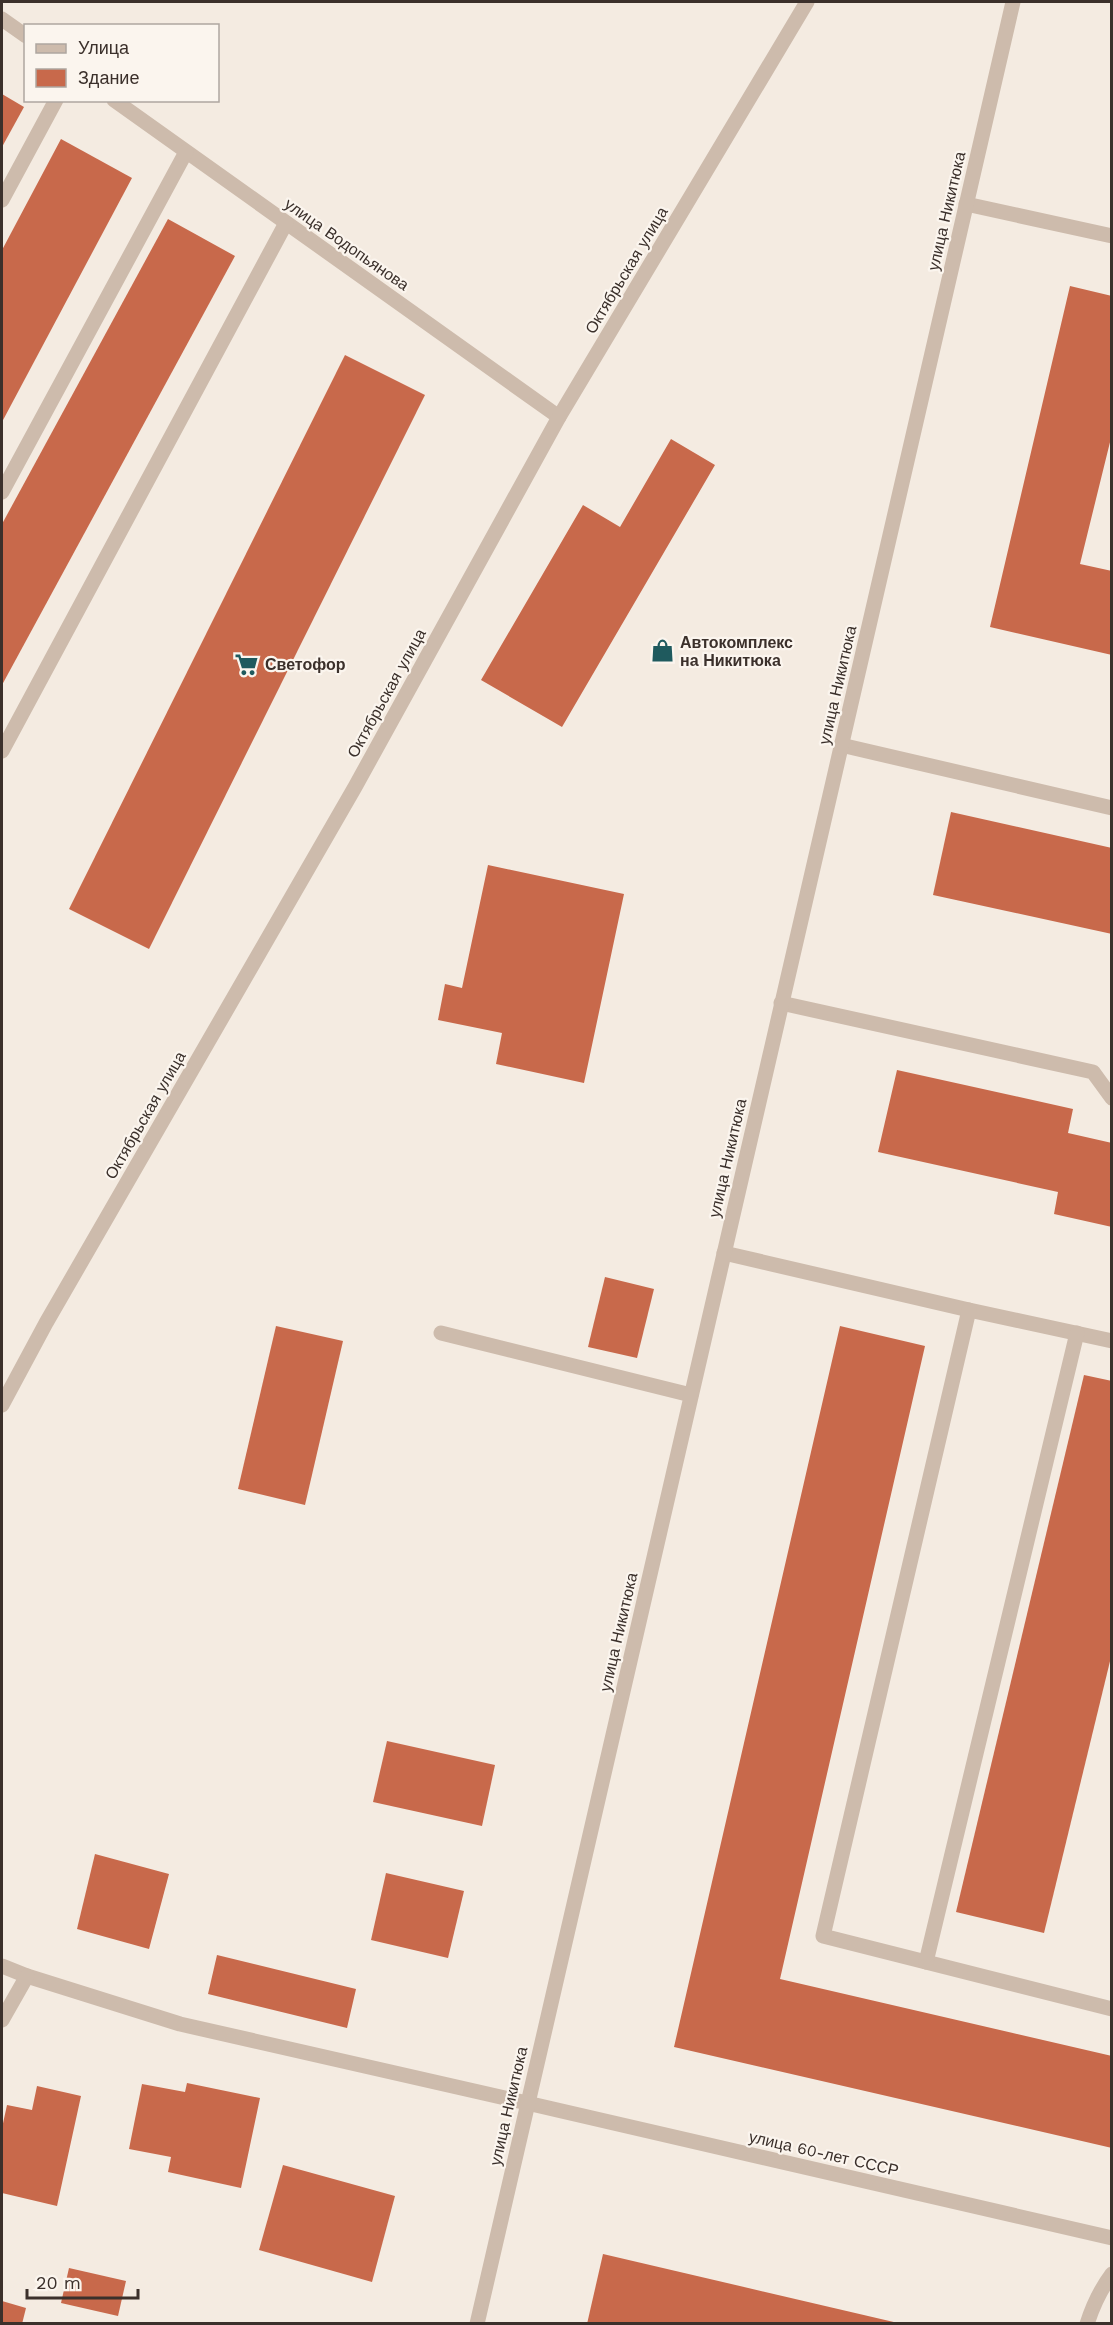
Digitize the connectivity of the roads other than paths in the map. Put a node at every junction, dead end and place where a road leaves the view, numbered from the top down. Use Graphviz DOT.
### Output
graph roads {
  1 [pos="807,2"];
  2 [pos="1012,2"];
  3 [pos="2,19"];
  4 [pos="24,35"];
  5 [pos="55,102"];
  6 [pos="117,102"];
  7 [pos="186,152"];
  8 [pos="2,200"];
  9 [pos="966,204"];
  10 [pos="286,223"];
  11 [pos="1112,236"];
  12 [pos="559,417"];
  13 [pos="2,492"];
  14 [pos="841,745"];
  15 [pos="2,751"];
  16 [pos="1112,808"];
  17 [pos="782,1003"];
  18 [pos="1112,1098"];
  19 [pos="724,1253"];
  20 [pos="969,1310"];
  21 [pos="441,1333"];
  22 [pos="1077,1334"];
  23 [pos="1112,1341"];
  24 [pos="691,1395"];
  25 [pos="2,1406"];
  26 [pos="926,1962"];
  27 [pos="2,1966"];
  28 [pos="27,1977"];
  29 [pos="1112,2009"];
  30 [pos="2,2020"];
  31 [pos="527,2103"];
  32 [pos="1112,2238"];
  33 [pos="1112,2274"];
  34 [pos="477,2324"];
  35 [pos="1087,2324"];
  1 -- 12 [label="street, Октябрьская улица"];
  2 -- 9 [label="street, улица Никитюка"];
  3 -- 4 [label="street"];
  5 -- 8 [label="street"];
  6 -- 7 [label="street, улица Водопьянова"];
  7 -- 10 [label="street, улица Водопьянова"];
  7 -- 13 [label="street"];
  9 -- 11 [label="street"];
  9 -- 14 [label="street, улица Никитюка"];
  10 -- 12 [label="street, улица Водопьянова"];
  10 -- 15 [label="street"];
  12 -- 25 [label="street, Октябрьская улица"];
  14 -- 16 [label="street"];
  14 -- 17 [label="street, улица Никитюка"];
  17 -- 18 [label="street"];
  17 -- 19 [label="street, улица Никитюка"];
  19 -- 20 [label="street"];
  19 -- 24 [label="street, улица Никитюка"];
  20 -- 22 [label="street"];
  20 -- 26 [label="street"];
  21 -- 24 [label="street"];
  22 -- 23 [label="street"];
  22 -- 26 [label="street"];
  24 -- 31 [label="street, улица Никитюка"];
  26 -- 29 [label="street"];
  27 -- 28 [label="street, улица 60-лет СССР"];
  28 -- 30 [label="street"];
  28 -- 31 [label="street, улица 60-лет СССР"];
  31 -- 32 [label="street, улица 60-лет СССР"];
  31 -- 34 [label="street, улица Никитюка"];
  33 -- 35 [label="street"];
}
